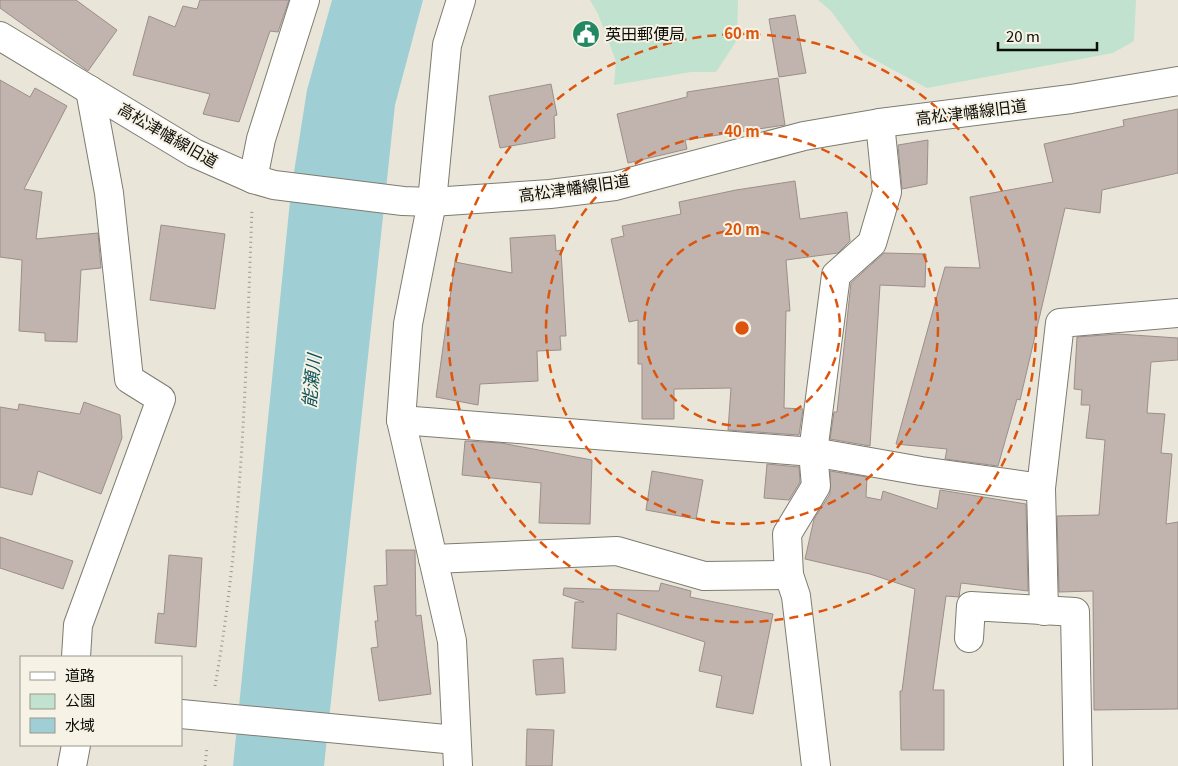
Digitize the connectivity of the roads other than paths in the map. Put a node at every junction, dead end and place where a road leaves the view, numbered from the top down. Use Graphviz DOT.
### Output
graph roads {
  1 [pos="305,0"];
  2 [pos="462,0"];
  3 [pos="0,36"];
  4 [pos="1178,82"];
  5 [pos="90,90"];
  6 [pos="880,123"];
  7 [pos="264,182"];
  8 [pos="432,202"];
  9 [pos="1178,313"];
  10 [pos="401,420"];
  11 [pos="813,452"];
  12 [pos="1042,488"];
  13 [pos="433,559"];
  14 [pos="789,575"];
  15 [pos="1044,611"];
  16 [pos="969,638"];
  17 [pos="76,656"];
  18 [pos="182,714"];
  19 [pos="76,746"];
  20 [pos="457,753"];
  21 [pos="72,766"];
  22 [pos="816,766"];
  23 [pos="1078,766"];
  1 -- 7 [label="street"];
  2 -- 8 [label="street"];
  3 -- 5 [label="street, 高松津幡線旧道"];
  4 -- 6 [label="street, 高松津幡線旧道"];
  5 -- 7 [label="street, 高松津幡線旧道"];
  5 -- 17 [label="street"];
  6 -- 8 [label="street, 高松津幡線旧道"];
  6 -- 11 [label="street"];
  7 -- 8 [label="street, 高松津幡線旧道"];
  8 -- 10 [label="street"];
  9 -- 12 [label="street"];
  10 -- 11 [label="street"];
  10 -- 13 [label="street"];
  11 -- 12 [label="street"];
  11 -- 14 [label="street"];
  12 -- 15 [label="street"];
  13 -- 14 [label="street"];
  13 -- 20 [label="street"];
  14 -- 22 [label="street"];
  15 -- 16 [label="street"];
  15 -- 23 [label="street"];
  18 -- 20 [label="street"];
  19 -- 21 [label="street"];
}
